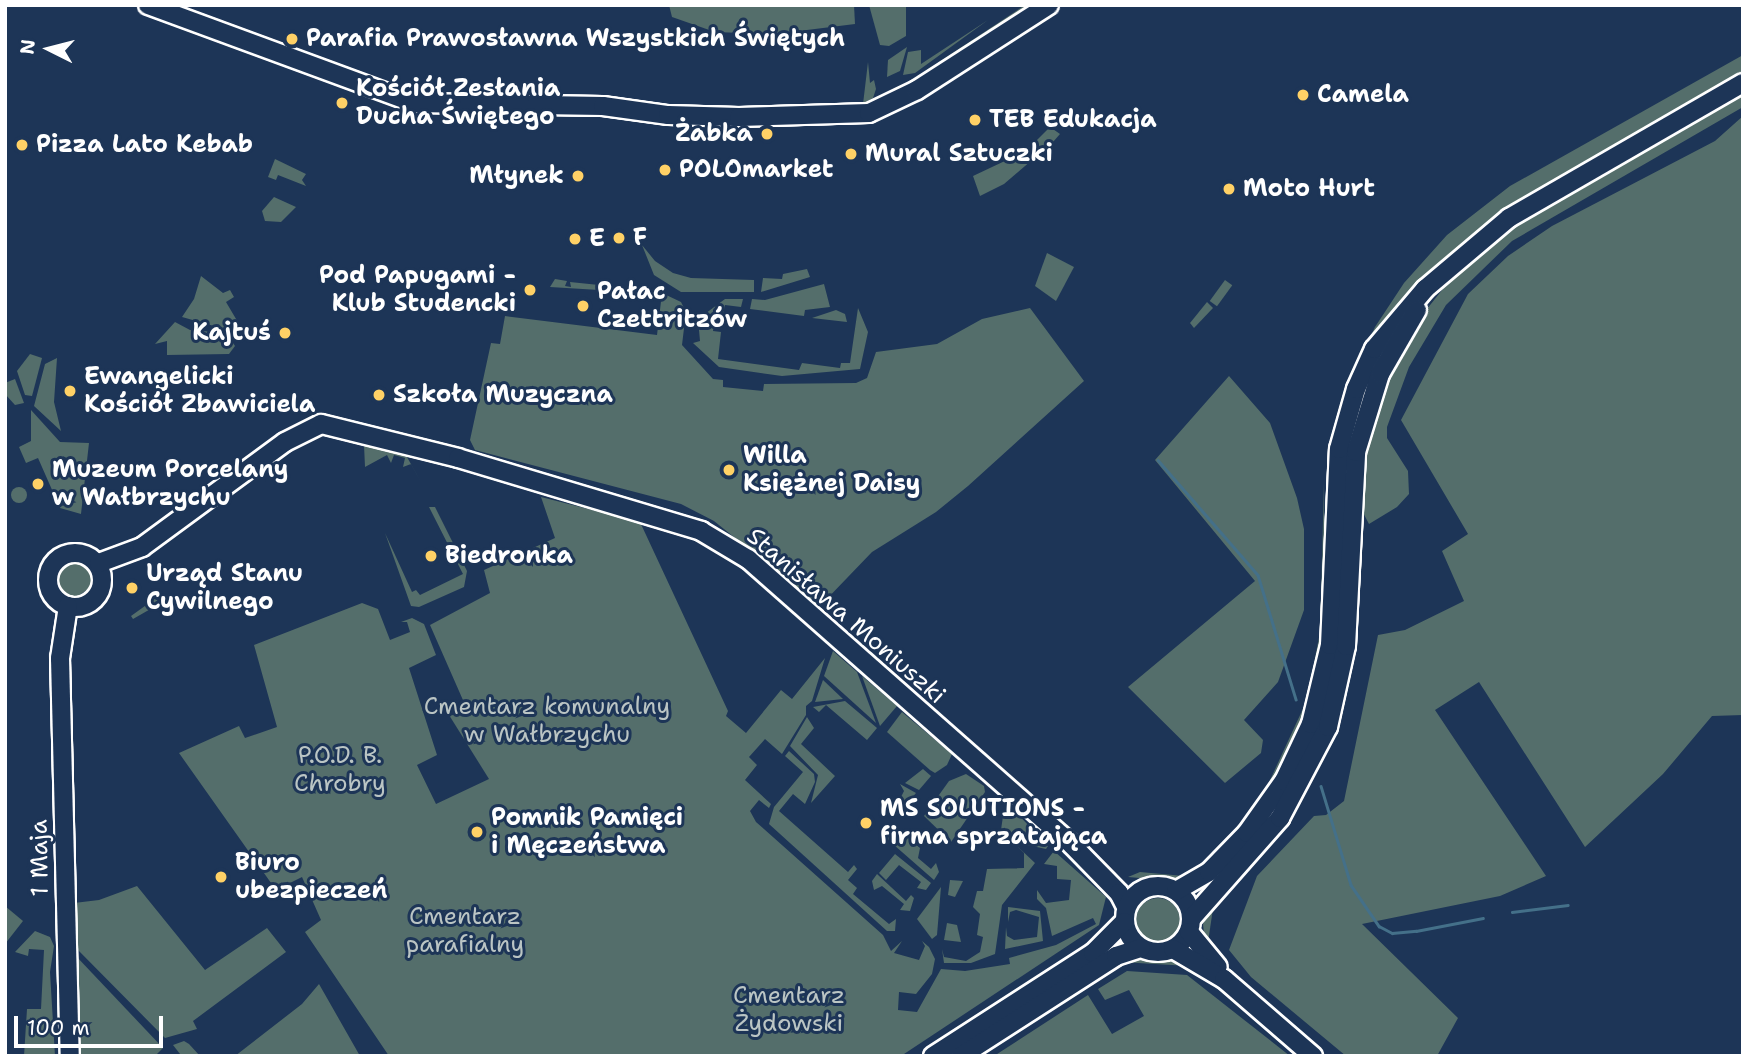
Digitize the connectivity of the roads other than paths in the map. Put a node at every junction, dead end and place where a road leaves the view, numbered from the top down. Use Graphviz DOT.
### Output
graph roads {
  1 [pos="148,5"];
  2 [pos="1049,5"];
  3 [pos="1743,83"];
  4 [pos="1446,271"];
  5 [pos="101,570"];
  6 [pos="61,603"];
  7 [pos="1072,845"];
  8 [pos="1145,888"];
  9 [pos="1176,891"];
  10 [pos="1125,915"];
  11 [pos="1190,925"];
  12 [pos="1141,948"];
  13 [pos="1173,949"];
  14 [pos="1224,979"];
  15 [pos="71,1056"];
  16 [pos="933,1056"];
  17 [pos="961,1056"];
  18 [pos="1312,1056"];
  1 -- 2 [label="street"];
  3 -- 4 [label="street"];
  4 -- 9 [label="street"];
  4 -- 11 [label="street"];
  5 -- 6 [label="street"];
  5 -- 6 [label="street"];
  5 -- 7 [label="street, Stanisława Moniuszki"];
  6 -- 15 [label="street, 1 Maja"];
  7 -- 8 [label="street, Stanisława Moniuszki"];
  7 -- 10 [label="street, Stanisława Moniuszki"];
  8 -- 9 [label="street"];
  8 -- 10 [label="street"];
  9 -- 11 [label="street"];
  10 -- 12 [label="street"];
  10 -- 16 [label="street"];
  11 -- 13 [label="street"];
  11 -- 14 [label="street"];
  12 -- 13 [label="street"];
  12 -- 17 [label="street"];
  13 -- 14 [label="street"];
  14 -- 18 [label="street"];
}
